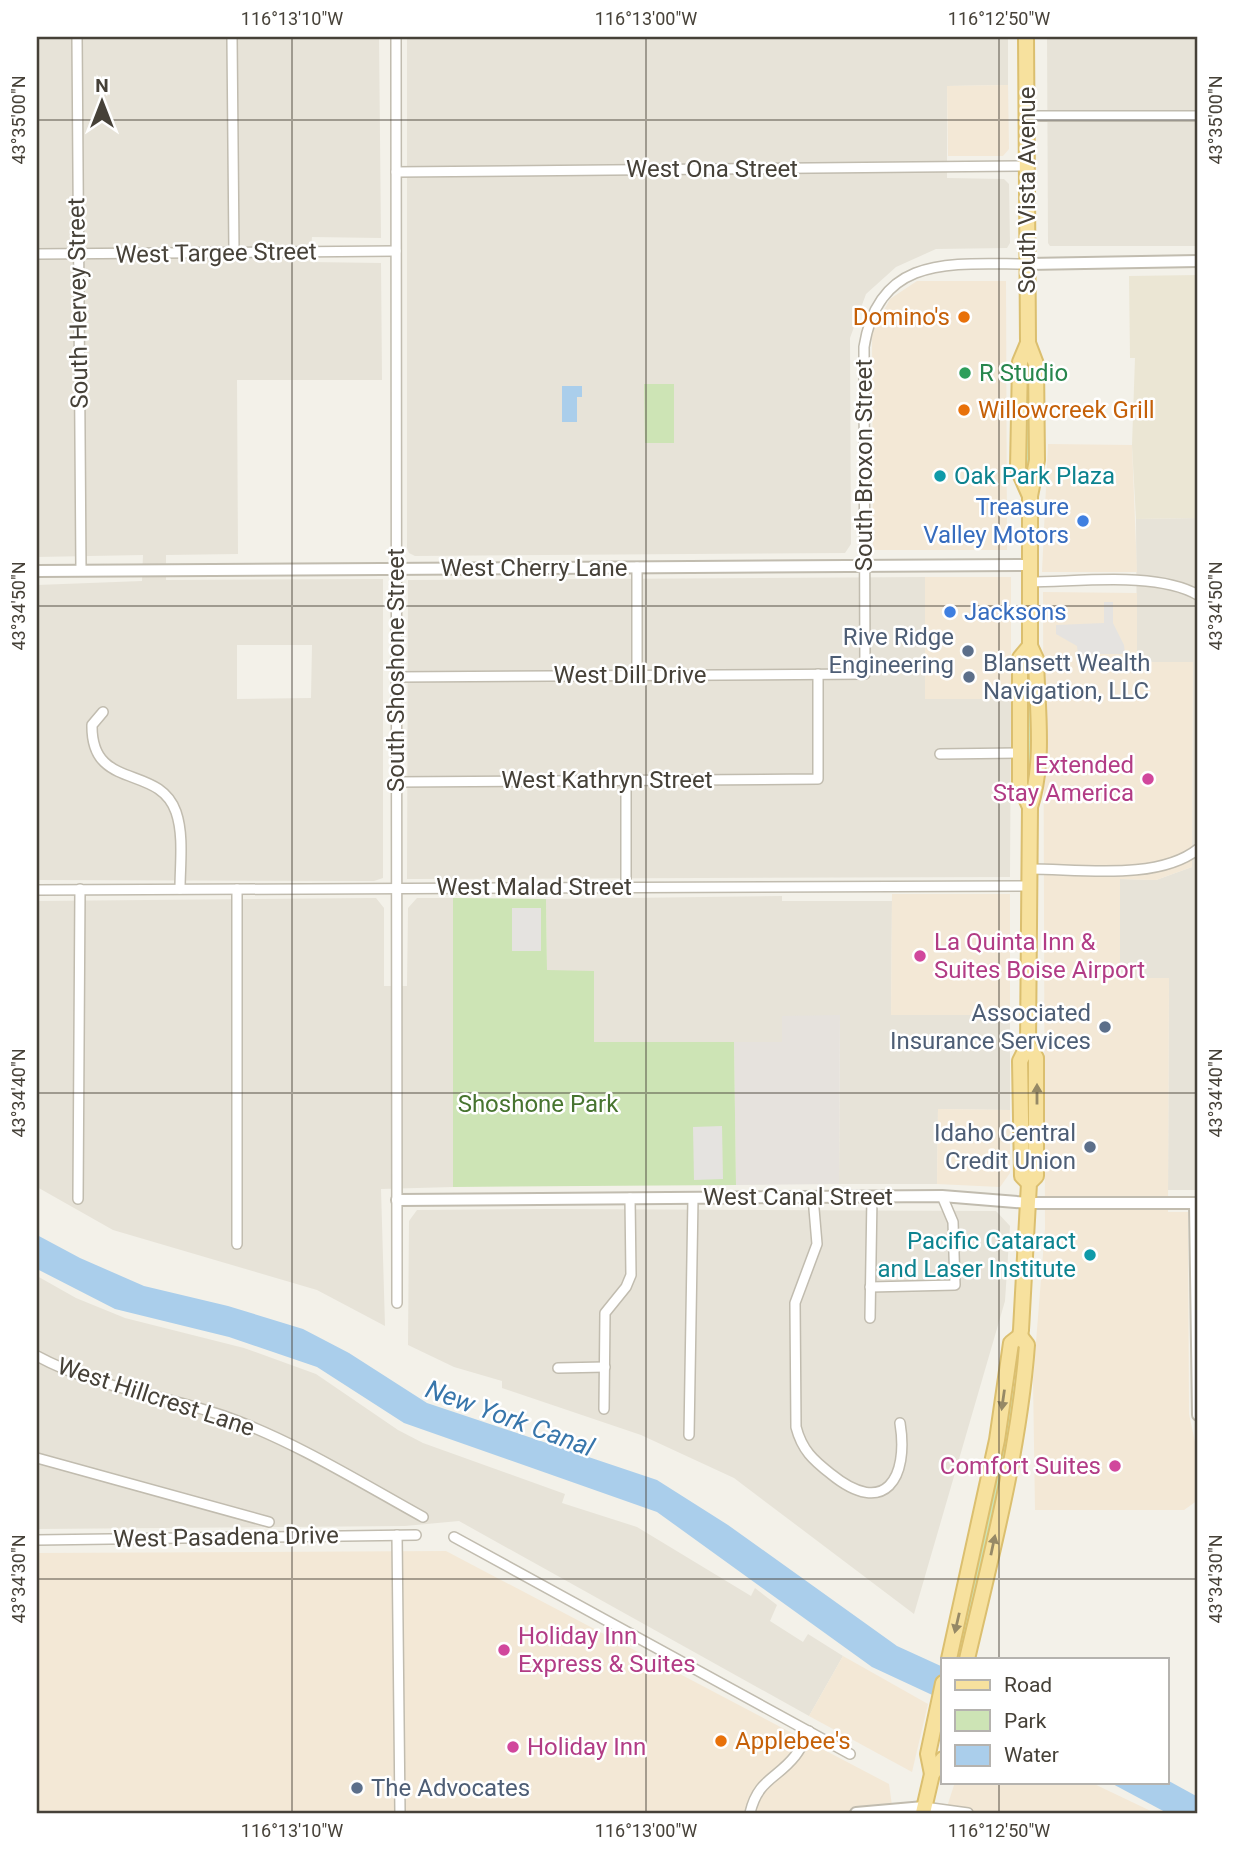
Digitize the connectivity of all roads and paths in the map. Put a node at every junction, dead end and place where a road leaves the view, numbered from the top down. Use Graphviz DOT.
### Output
graph roads {
  1 [pos="77,37"];
  2 [pos="232,37"];
  3 [pos="396,37"];
  4 [pos="1027,37"];
  5 [pos="1027,116"];
  6 [pos="1198,116"];
  7 [pos="1027,166"];
  8 [pos="396,172"];
  9 [pos="396,251"];
  10 [pos="234,252"];
  11 [pos="37,254"];
  12 [pos="77,254"];
  13 [pos="1198,261"];
  14 [pos="1028,264"];
  15 [pos="1030,565"];
  16 [pos="865,566"];
  17 [pos="636,567"];
  18 [pos="396,569"];
  19 [pos="37,570"];
  20 [pos="81,570"];
  21 [pos="1030,582"];
  22 [pos="1198,595"];
  23 [pos="1030,646"];
  24 [pos="818,674"];
  25 [pos="865,674"];
  26 [pos="637,676"];
  27 [pos="396,677"];
  28 [pos="103,712"];
  29 [pos="1020,753"];
  30 [pos="940,754"];
  31 [pos="626,780"];
  32 [pos="396,782"];
  33 [pos="1030,807"];
  34 [pos="1198,849"];
  35 [pos="1030,869"];
  36 [pos="1030,886"];
  37 [pos="396,887"];
  38 [pos="626,887"];
  39 [pos="80,889"];
  40 [pos="180,889"];
  41 [pos="237,889"];
  42 [pos="37,890"];
  43 [pos="942,1196"];
  44 [pos="813,1197"];
  45 [pos="872,1197"];
  46 [pos="630,1198"];
  47 [pos="693,1198"];
  48 [pos="78,1199"];
  49 [pos="397,1200"];
  50 [pos="1028,1203"];
  51 [pos="1197,1203"];
  52 [pos="237,1244"];
  53 [pos="870,1287"];
  54 [pos="397,1303"];
  55 [pos="870,1318"];
  56 [pos="1020,1336"];
  57 [pos="37,1356"];
  58 [pos="605,1367"];
  59 [pos="558,1368"];
  60 [pos="604,1409"];
  61 [pos="1198,1415"];
  62 [pos="900,1423"];
  63 [pos="689,1435"];
  64 [pos="37,1458"];
  65 [pos="423,1517"];
  66 [pos="268,1522"];
  67 [pos="397,1535"];
  68 [pos="416,1535"];
  69 [pos="454,1537"];
  70 [pos="37,1540"];
  71 [pos="948,1658"];
  72 [pos="967,1658"];
  73 [pos="941,1691"];
  74 [pos="809,1731"];
  75 [pos="850,1754"];
  76 [pos="941,1762"];
  77 [pos="932,1774"];
  78 [pos="923,1810"];
  79 [pos="400,1813"];
  80 [pos="750,1813"];
  81 [pos="856,1813"];
  82 [pos="968,1813"];
  1 -- 12 [label="street, South Hervey Street"];
  2 -- 10 [label="street"];
  3 -- 8 [label="street, South Shoshone Street"];
  4 -- 5 [label="main road, South Vista Avenue"];
  5 -- 6 [label="street"];
  5 -- 7 [label="main road, South Vista Avenue"];
  7 -- 8 [label="street, West Ona Street"];
  7 -- 14 [label="main road, South Vista Avenue"];
  8 -- 9 [label="street, South Shoshone Street"];
  9 -- 10 [label="street, West Targee Street"];
  9 -- 18 [label="street, South Shoshone Street"];
  10 -- 12 [label="street, West Targee Street"];
  11 -- 12 [label="street, West Targee Street"];
  12 -- 20 [label="street, South Hervey Street"];
  13 -- 14 [label="street"];
  14 -- 15 [label="main road, South Vista Avenue"];
  14 -- 16 [label="street, South Broxon Street"];
  15 -- 16 [label="street, West Cherry Lane"];
  15 -- 21 [label="main road, South Vista Avenue"];
  16 -- 17 [label="street, West Cherry Lane"];
  16 -- 25 [label="street, South Broxon Street"];
  17 -- 18 [label="street, West Cherry Lane"];
  17 -- 26 [label="street"];
  18 -- 20 [label="street, West Cherry Lane"];
  18 -- 27 [label="street, South Shoshone Street"];
  19 -- 20 [label="street, West Cherry Lane"];
  21 -- 22 [label="street"];
  21 -- 23 [label="main road, South Vista Avenue"];
  23 -- 29 [label="main road, South Vista Avenue"];
  23 -- 33 [label="main road, South Vista Avenue"];
  24 -- 25 [label="street, West Dill Drive"];
  24 -- 26 [label="street, West Dill Drive"];
  24 -- 31 [label="street, West Kathryn Street"];
  26 -- 27 [label="street, West Dill Drive"];
  27 -- 32 [label="street, South Shoshone Street"];
  28 -- 40 [label="street"];
  29 -- 30 [label="street"];
  29 -- 33 [label="main road, South Vista Avenue"];
  31 -- 32 [label="street, West Kathryn Street"];
  31 -- 38 [label="street"];
  32 -- 37 [label="street, South Shoshone Street"];
  33 -- 35 [label="main road, South Vista Avenue"];
  34 -- 35 [label="street"];
  35 -- 36 [label="main road, South Vista Avenue"];
  36 -- 38 [label="street, West Malad Street"];
  36 -- 50 [label="main road, South Vista Avenue"];
  37 -- 38 [label="street, West Malad Street"];
  37 -- 41 [label="street, West Malad Street"];
  37 -- 49 [label="street, South Shoshone Street"];
  39 -- 40 [label="street, West Malad Street"];
  39 -- 42 [label="street, West Malad Street"];
  39 -- 48 [label="street"];
  40 -- 41 [label="street, West Malad Street"];
  41 -- 52 [label="street"];
  43 -- 45 [label="street, West Canal Street"];
  43 -- 50 [label="street, West Canal Street"];
  43 -- 53 [label="street"];
  44 -- 45 [label="street, West Canal Street"];
  44 -- 47 [label="street, West Canal Street"];
  44 -- 62 [label="street"];
  45 -- 53 [label="street"];
  46 -- 47 [label="street, West Canal Street"];
  46 -- 49 [label="street, West Canal Street"];
  46 -- 58 [label="street"];
  47 -- 63 [label="street"];
  49 -- 54 [label="street, South Shoshone Street"];
  50 -- 51 [label="street, West Canal Street"];
  50 -- 56 [label="main road, South Vista Avenue"];
  51 -- 61 [label="street"];
  53 -- 55 [label="street"];
  56 -- 71 [label="main road, South Vista Avenue, one-way"];
  72 -- 56 [label="main road, South Vista Avenue, one-way"];
  57 -- 65 [label="street, West Hillcrest Lane"];
  58 -- 59 [label="street"];
  58 -- 60 [label="street"];
  64 -- 66 [label="street"];
  67 -- 68 [label="street, West Pasadena Drive"];
  67 -- 70 [label="street, West Pasadena Drive"];
  67 -- 79 [label="street"];
  69 -- 74 [label="street"];
  73 -- 77 [label="main road"];
  74 -- 75 [label="street"];
  74 -- 80 [label="street"];
  76 -- 77 [label="main road"];
  77 -- 78 [label="main road"];
  78 -- 81 [label="street"];
  78 -- 82 [label="street"];
}
